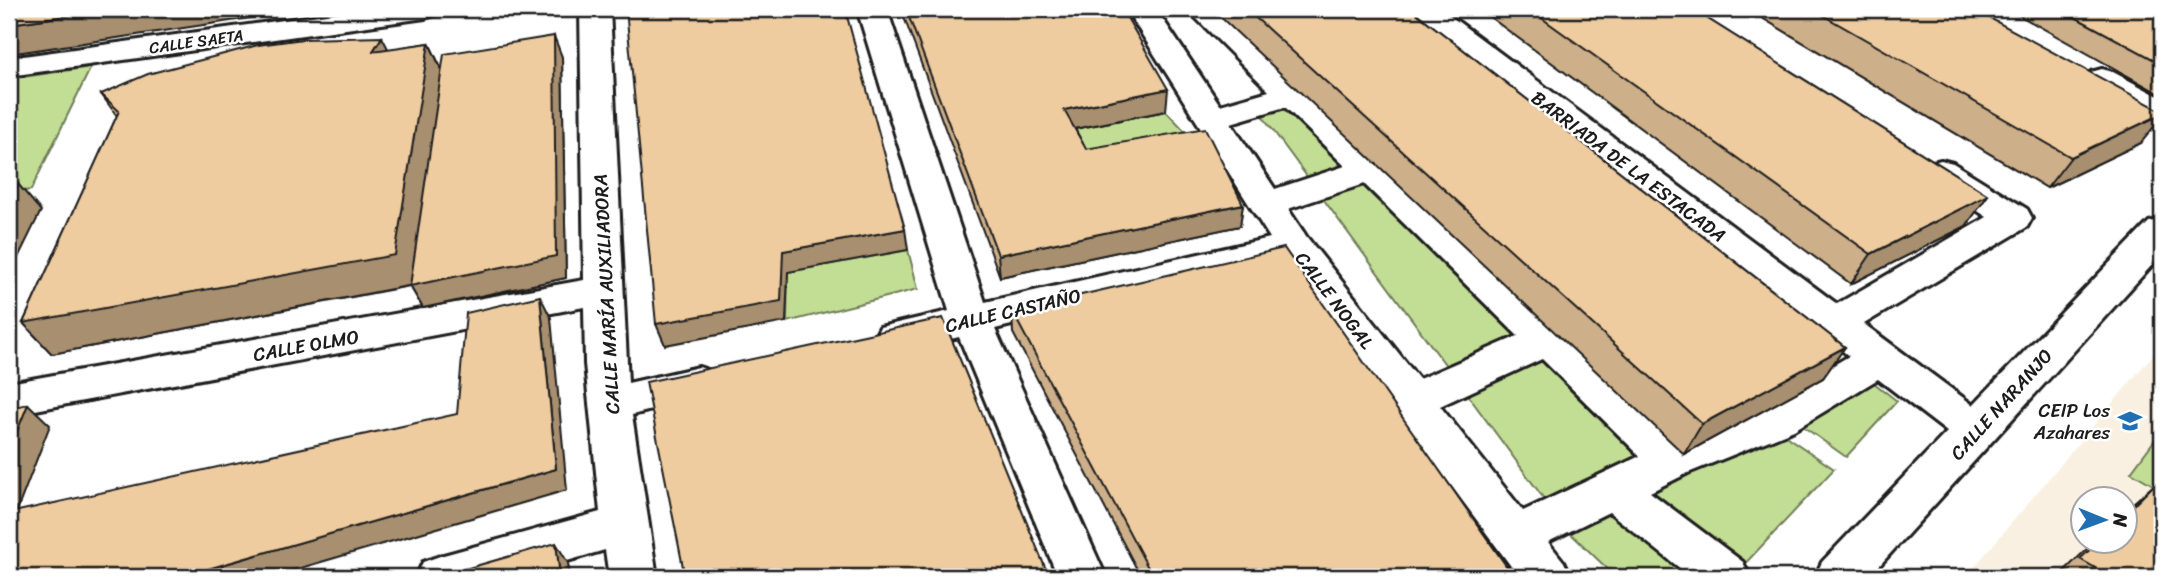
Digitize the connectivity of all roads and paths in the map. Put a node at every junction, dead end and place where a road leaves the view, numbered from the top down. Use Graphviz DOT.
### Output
graph roads {
  1 [pos="425,9"];
  2 [pos="595,9"];
  3 [pos="872,9"];
  4 [pos="1141,9"];
  5 [pos="1202,9"];
  6 [pos="1423,9"];
  7 [pos="2077,66"];
  8 [pos="9,68"];
  9 [pos="1292,95"];
  10 [pos="2162,111"];
  11 [pos="1212,118"];
  12 [pos="1920,158"];
  13 [pos="1370,170"];
  14 [pos="1267,204"];
  15 [pos="2162,231"];
  16 [pos="1293,245"];
  17 [pos="603,290"];
  18 [pos="971,320"];
  19 [pos="1835,323"];
  20 [pos="1547,340"];
  21 [pos="864,345"];
  22 [pos="1881,357"];
  23 [pos="730,376"];
  24 [pos="9,400"];
  25 [pos="1410,401"];
  26 [pos="609,404"];
  27 [pos="1977,432"];
  28 [pos="1673,460"];
  29 [pos="1613,489"];
  30 [pos="624,525"];
  31 [pos="1514,537"];
  32 [pos="440,577"];
  33 [pos="633,577"];
  34 [pos="1082,577"];
  35 [pos="1547,577"];
  36 [pos="1726,577"];
  37 [pos="1839,577"];
  1 -- 8 [label="street, CALLE SAETA"];
  2 -- 17 [label="street, CALLE MARÍA AUXILIADORA"];
  3 -- 18 [label="street"];
  4 -- 11 [label="street, CALLE NOGAL"];
  5 -- 9 [label="street"];
  6 -- 19 [label="street, BARRIADA DE LA ESTACADA"];
  7 -- 10 [label="street"];
  9 -- 11 [label="street"];
  9 -- 13 [label="street"];
  11 -- 14 [label="street, CALLE NOGAL"];
  12 -- 19 [label="street"];
  13 -- 14 [label="street"];
  13 -- 20 [label="street"];
  14 -- 16 [label="street, CALLE NOGAL"];
  15 -- 27 [label="street, CALLE NARANJO"];
  16 -- 18 [label="street, CALLE CASTAÑO"];
  16 -- 25 [label="street, CALLE NOGAL"];
  17 -- 24 [label="street, CALLE OLMO"];
  17 -- 26 [label="street, CALLE MARÍA AUXILIADORA"];
  18 -- 21 [label="street, CALLE CASTAÑO"];
  18 -- 34 [label="street"];
  19 -- 22 [label="street, BARRIADA DE LA ESTACADA"];
  20 -- 25 [label="street"];
  20 -- 28 [label="street"];
  22 -- 27 [label="street, BARRIADA DE LA ESTACADA"];
  22 -- 28 [label="street"];
  23 -- 26 [label="street"];
  25 -- 31 [label="street, CALLE NOGAL"];
  26 -- 30 [label="street, CALLE MARÍA AUXILIADORA"];
  27 -- 37 [label="street, CALLE NARANJO"];
  28 -- 29 [label="street"];
  29 -- 31 [label="street"];
  29 -- 36 [label="street"];
  30 -- 32 [label="street"];
  30 -- 33 [label="street, CALLE MARÍA AUXILIADORA"];
  31 -- 35 [label="street, CALLE NOGAL"];
}
